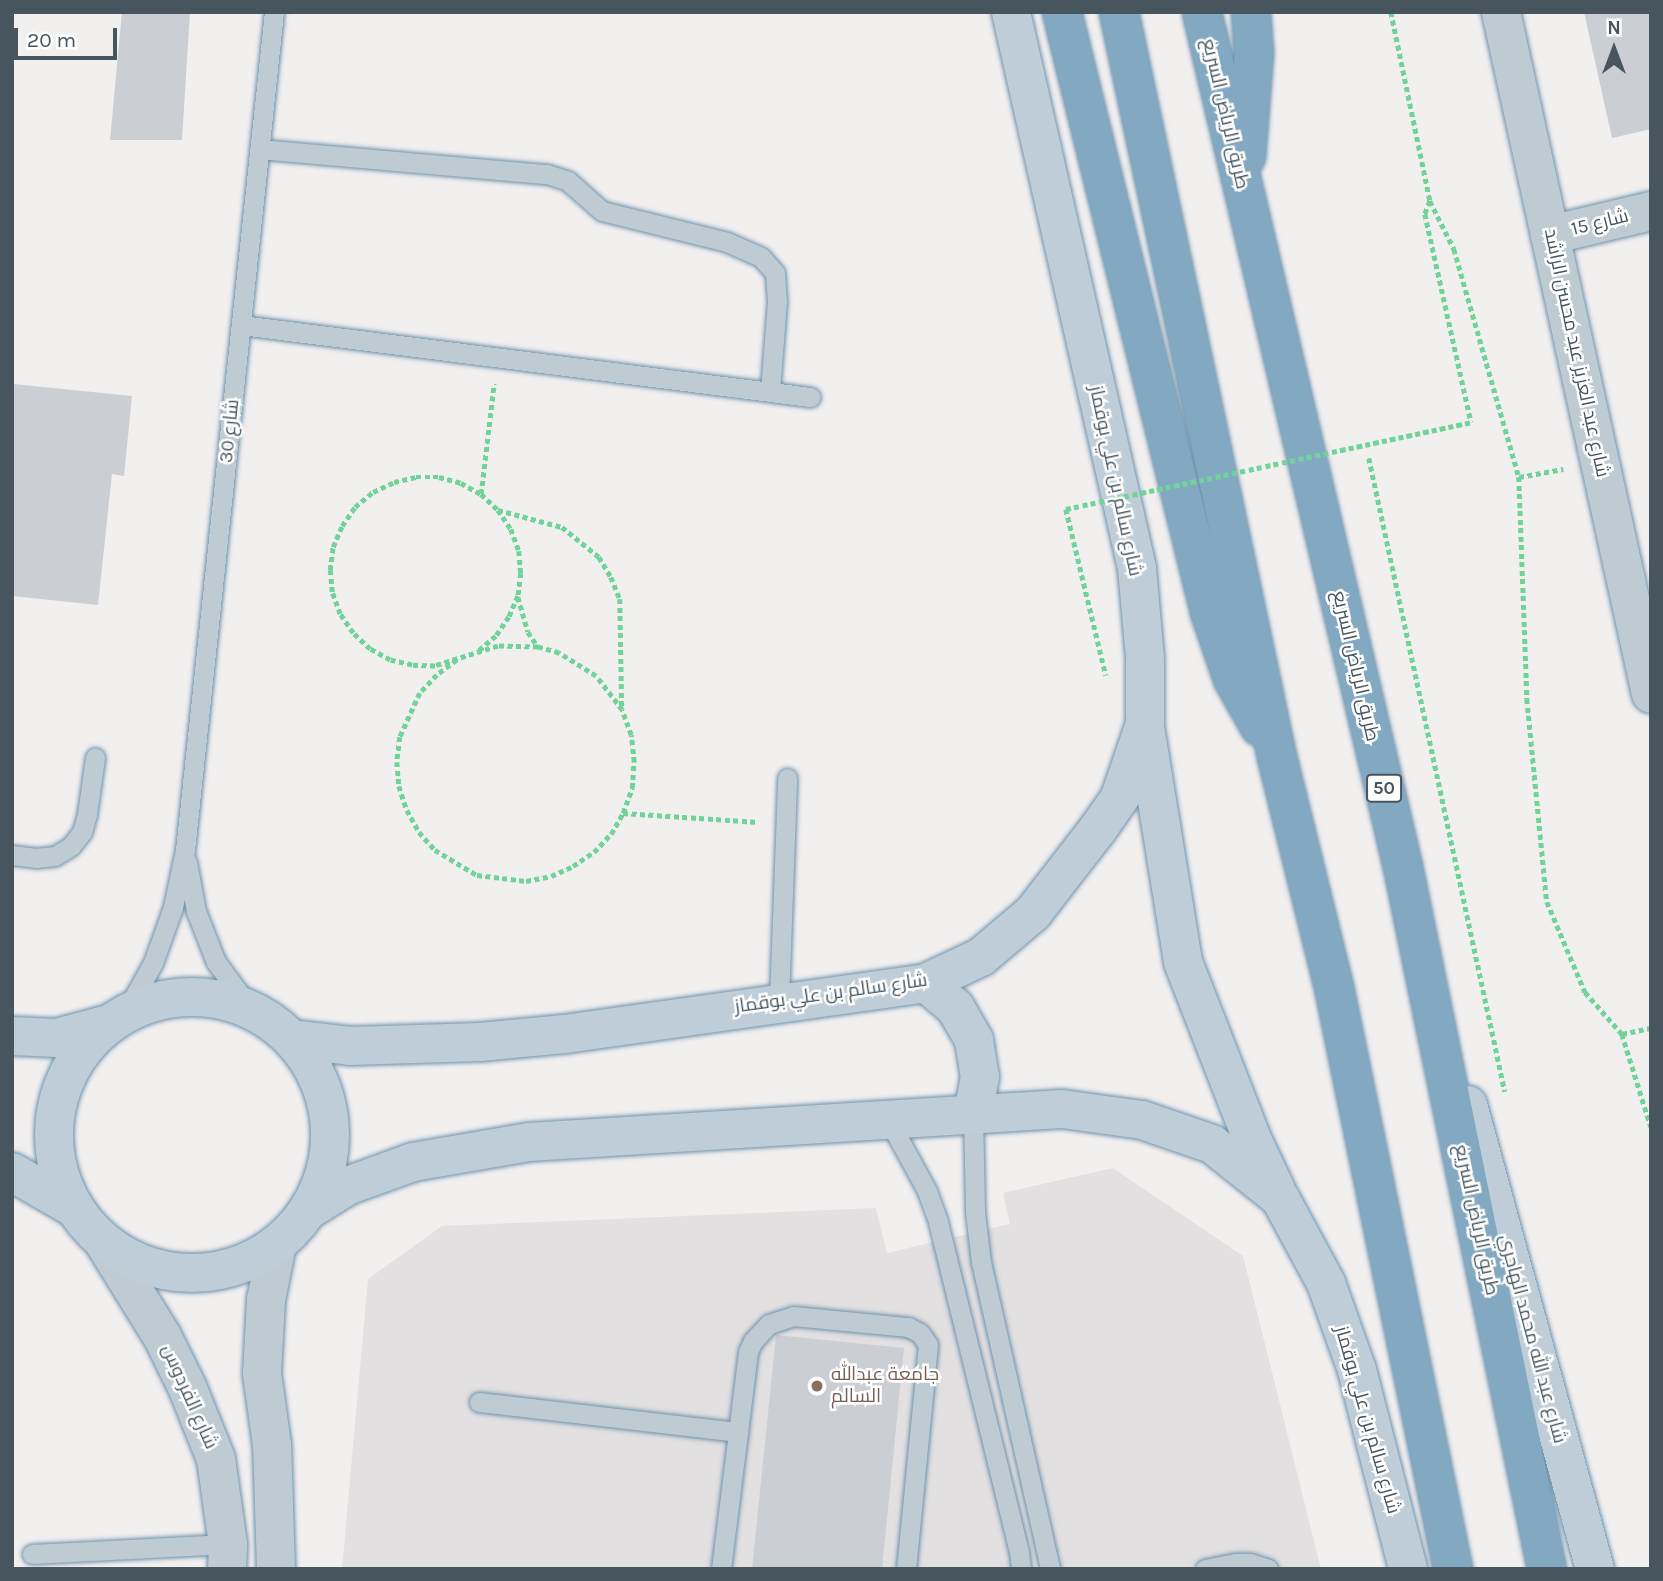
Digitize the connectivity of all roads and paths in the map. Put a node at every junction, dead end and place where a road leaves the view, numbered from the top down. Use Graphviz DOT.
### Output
graph roads {
  1 [pos="274,12"];
  2 [pos="1011,12"];
  3 [pos="1062,12"];
  4 [pos="1119,12"];
  5 [pos="1202,12"];
  6 [pos="1251,12"];
  7 [pos="1391,12"];
  8 [pos="1501,12"];
  9 [pos="259,149"];
  10 [pos="1243,194"];
  11 [pos="1430,201"];
  12 [pos="1651,211"];
  13 [pos="1550,235"];
  14 [pos="241,325"];
  15 [pos="498,358"];
  16 [pos="770,391"];
  17 [pos="810,397"];
  18 [pos="1369,458"];
  19 [pos="1600,462"];
  20 [pos="1519,477"];
  21 [pos="481,494"];
  22 [pos="498,510"];
  23 [pos="518,596"];
  24 [pos="538,648"];
  25 [pos="479,651"];
  26 [pos="457,660"];
  27 [pos="1108,684"];
  28 [pos="1651,694"];
  29 [pos="622,710"];
  30 [pos="1145,723"];
  31 [pos="1278,757"];
  32 [pos="95,758"];
  33 [pos="786,778"];
  34 [pos="623,813"];
  35 [pos="785,824"];
  36 [pos="186,850"];
  37 [pos="12,855"];
  38 [pos="1403,867"];
  39 [pos="926,983"];
  40 [pos="779,1001"];
  41 [pos="251,1009"];
  42 [pos="117,1019"];
  43 [pos="1651,1028"];
  44 [pos="1622,1034"];
  45 [pos="12,1035"];
  46 [pos="292,1039"];
  47 [pos="1505,1095"];
  48 [pos="973,1114"];
  49 [pos="889,1121"];
  50 [pos="1651,1127"];
  51 [pos="12,1172"];
  52 [pos="1280,1198"];
  53 [pos="74,1208"];
  54 [pos="310,1209"];
  55 [pos="103,1241"];
  56 [pos="277,1245"];
  57 [pos="479,1402"];
  58 [pos="738,1432"];
  59 [pos="32,1553"];
  60 [pos="228,1556"];
  61 [pos="276,1569"];
  62 [pos="721,1569"];
  63 [pos="906,1569"];
  64 [pos="1021,1569"];
  65 [pos="1050,1569"];
  66 [pos="1205,1569"];
  67 [pos="1268,1569"];
  68 [pos="1408,1569"];
  69 [pos="1453,1569"];
  70 [pos="1547,1569"];
  71 [pos="1595,1569"];
  1 -- 9 [label="lane, شارع 30"];
  2 -- 30 [label="main road, شارع سالم بن علي بوقماز"];
  3 -- 31 [label="highway"];
  4 -- 31 [label="highway"];
  5 -- 10 [label="highway, طريق الرياض السريع / 50"];
  6 -- 10 [label="highway"];
  7 -- 11 [label="path"];
  8 -- 13 [label="street, شارع عبد العزيز عبد محسن الراشد"];
  9 -- 14 [label="lane, شارع 30"];
  9 -- 16 [label="lane"];
  10 -- 38 [label="highway, طريق الرياض السريع / 50"];
  11 -- 20 [label="path"];
  11 -- 27 [label="path, bridge"];
  12 -- 13 [label="street, شارع 15"];
  13 -- 19 [label="street, شارع عبد العزيز عبد محسن الراشد"];
  14 -- 15 [label="lane"];
  14 -- 36 [label="lane, شارع 30"];
  15 -- 16 [label="lane"];
  15 -- 21 [label="path"];
  16 -- 17 [label="lane"];
  18 -- 47 [label="path"];
  19 -- 20 [label="path"];
  19 -- 28 [label="street, شارع عبد العزيز عبد محسن الراشد"];
  20 -- 44 [label="path"];
  21 -- 22 [label="path"];
  21 -- 26 [label="path"];
  22 -- 23 [label="path"];
  22 -- 29 [label="path"];
  23 -- 24 [label="path"];
  23 -- 25 [label="path"];
  24 -- 25 [label="path"];
  24 -- 29 [label="path"];
  25 -- 26 [label="path"];
  26 -- 34 [label="path"];
  29 -- 34 [label="path"];
  30 -- 39 [label="main road, شارع سالم بن علي بوقماز"];
  30 -- 52 [label="main road"];
  31 -- 69 [label="highway"];
  32 -- 37 [label="lane"];
  33 -- 35 [label="lane"];
  34 -- 35 [label="path"];
  35 -- 40 [label="lane"];
  36 -- 41 [label="lane, شارع 30"];
  36 -- 42 [label="lane, شارع 30"];
  38 -- 70 [label="highway, طريق الرياض السريع / 50"];
  38 -- 71 [label="main road, شارع عبد الله محمد الهاجري"];
  39 -- 40 [label="main road, شارع سالم بن علي بوقماز"];
  39 -- 48 [label="main road"];
  40 -- 46 [label="main road, شارع سالم بن علي بوقماز"];
  41 -- 42 [label="main road"];
  41 -- 46 [label="main road"];
  42 -- 45 [label="main road"];
  42 -- 53 [label="main road"];
  43 -- 44 [label="path"];
  44 -- 50 [label="path"];
  46 -- 54 [label="main road"];
  48 -- 49 [label="main road, شارع سالم بن علي بوقماز"];
  48 -- 52 [label="main road, شارع سالم بن علي بوقماز"];
  48 -- 65 [label="lane"];
  49 -- 54 [label="main road, شارع سالم بن علي بوقماز"];
  49 -- 64 [label="lane"];
  51 -- 53 [label="main road"];
  52 -- 68 [label="main road, شارع سالم بن علي بوقماز"];
  53 -- 55 [label="main road"];
  54 -- 56 [label="main road"];
  55 -- 56 [label="main road"];
  55 -- 60 [label="street, شارع الفردوس"];
  56 -- 61 [label="street"];
  57 -- 58 [label="lane"];
  58 -- 62 [label="lane"];
  58 -- 63 [label="lane"];
  59 -- 60 [label="lane"];
  66 -- 67 [label="lane"];
}
